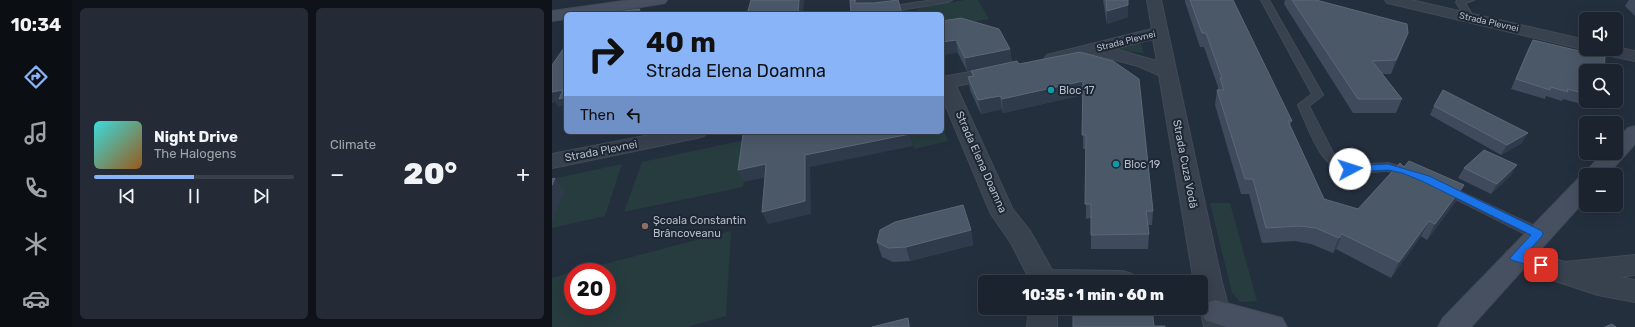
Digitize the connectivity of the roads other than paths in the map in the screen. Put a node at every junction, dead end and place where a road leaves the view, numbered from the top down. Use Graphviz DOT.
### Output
graph roads {
  1 [pos="660,0"];
  2 [pos="948,0"];
  3 [pos="1154,0"];
  4 [pos="1265,0"];
  5 [pos="1392,0"];
  6 [pos="1470,0"];
  7 [pos="579,12"];
  8 [pos="874,12"];
  9 [pos="564,14"];
  10 [pos="552,16"];
  11 [pos="1470,18"];
  12 [pos="1161,32"];
  13 [pos="1579,43"];
  14 [pos="1091,49"];
  15 [pos="1623,53"];
  16 [pos="1635,56"];
  17 [pos="1034,64"];
  18 [pos="1012,69"];
  19 [pos="1168,72"];
  20 [pos="944,83"];
  21 [pos="1635,132"];
  22 [pos="687,134"];
  23 [pos="1623,145"];
  24 [pos="1609,160"];
  25 [pos="552,161"];
  26 [pos="1601,168"];
  27 [pos="1579,191"];
  28 [pos="1538,234"];
  29 [pos="1516,258"];
  30 [pos="1635,265"];
  31 [pos="1565,273"];
  32 [pos="1037,275"];
  33 [pos="1203,275"];
  34 [pos="1635,291"];
  35 [pos="1208,294"];
  36 [pos="1043,315"];
  37 [pos="1217,320"];
  38 [pos="1042,327"];
  39 [pos="1272,327"];
  40 [pos="1453,327"];
  1 -- 7 [label="street"];
  2 -- 8 [label="lane"];
  3 -- 12 [label="street, Strada Cuza Vodă"];
  4 -- 28 [label="lane"];
  5 -- 11 [label="street, Strada Plevnei"];
  6 -- 11 [label="lane"];
  9 -- 10 [label="street"];
  11 -- 13 [label="street, Strada Plevnei"];
  12 -- 14 [label="street, Strada Plevnei"];
  12 -- 19 [label="street, Strada Cuza Vodă"];
  14 -- 17 [label="street, Strada Plevnei"];
  14 -- 19 [label="street, Strada Plevnei"];
  15 -- 16 [label="street"];
  18 -- 20 [label="street"];
  19 -- 33 [label="street, Strada Cuza Vodă"];
  20 -- 32 [label="street, Strada Elena Doamna"];
  21 -- 23 [label="street"];
  22 -- 25 [label="street, Strada Plevnei"];
  24 -- 26 [label="street"];
  27 -- 28 [label="street"];
  28 -- 29 [label="street"];
  29 -- 31 [label="street"];
  29 -- 40 [label="street"];
  30 -- 31 [label="street"];
  31 -- 34 [label="street"];
  35 -- 37 [label="street, Strada Cuza Vodă"];
  36 -- 38 [label="street"];
  37 -- 39 [label="street"];
}
